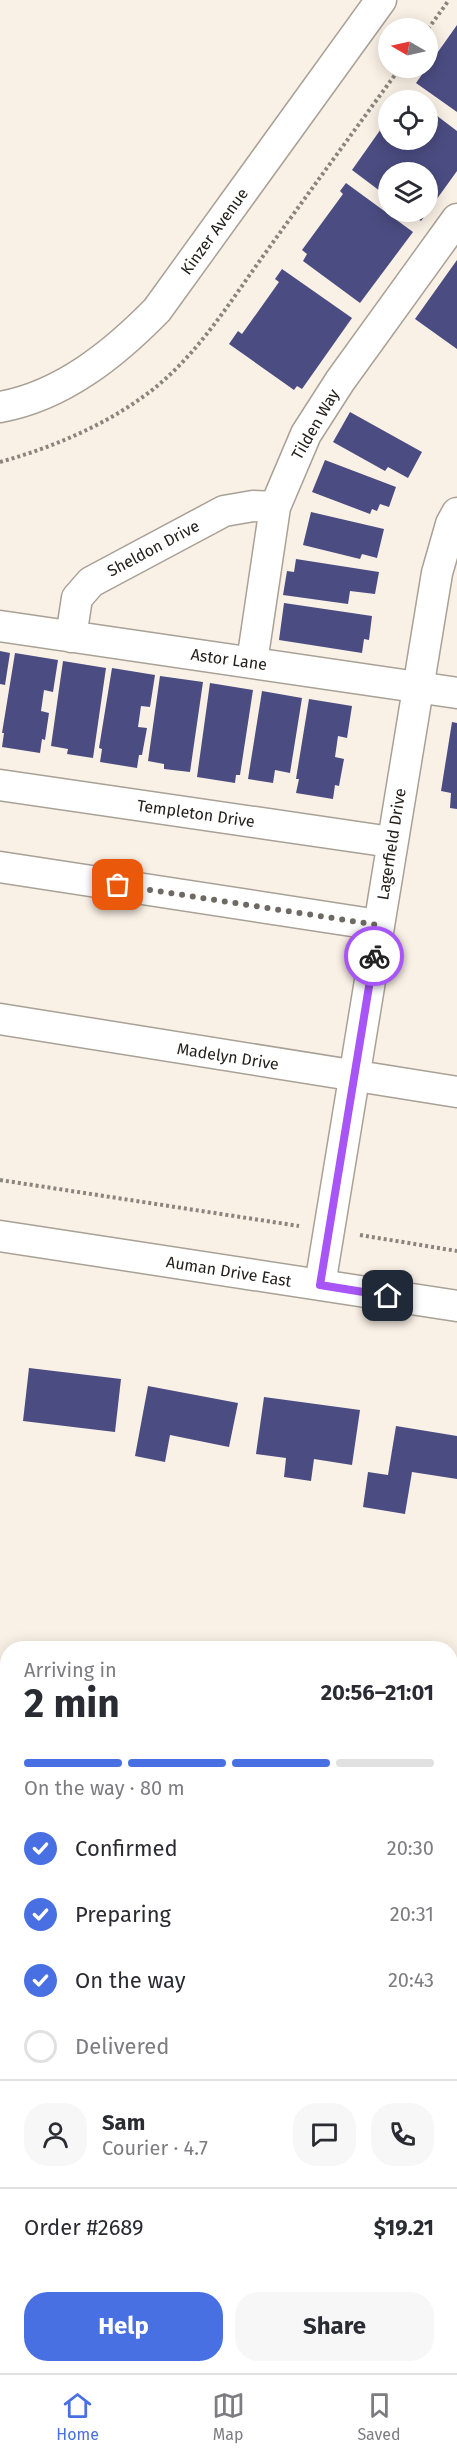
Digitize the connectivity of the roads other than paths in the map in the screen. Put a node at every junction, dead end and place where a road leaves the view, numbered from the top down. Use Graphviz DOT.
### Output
graph roads {
  1 [pos="381,0"];
  2 [pos="457,219"];
  3 [pos="0,407"];
  4 [pos="275,507"];
  5 [pos="457,513"];
  6 [pos="0,626"];
  7 [pos="71,637"];
  8 [pos="252,662"];
  9 [pos="418,687"];
  10 [pos="457,693"];
  11 [pos="0,785"];
  12 [pos="391,842"];
  13 [pos="0,867"];
  14 [pos="378,925"];
  15 [pos="0,1019"];
  16 [pos="356,1077"];
  17 [pos="457,1092"];
  18 [pos="0,1236"];
  19 [pos="320,1285"];
  20 [pos="457,1306"];
  1 -- 3 [label="street, Kinzer Avenue"];
  2 -- 4 [label="street, Tilden Way"];
  4 -- 7 [label="street, Sheldon Drive"];
  4 -- 8 [label="street, Tilden Way"];
  5 -- 9 [label="street, Lagerfield Drive"];
  6 -- 7 [label="street, Astor Lane"];
  7 -- 8 [label="street, Astor Lane"];
  8 -- 9 [label="street, Astor Lane"];
  9 -- 10 [label="street, Astor Lane"];
  9 -- 12 [label="street, Lagerfield Drive"];
  11 -- 12 [label="street, Templeton Drive"];
  12 -- 14 [label="street, Lagerfield Drive"];
  13 -- 14 [label="street"];
  14 -- 16 [label="street, Lagerfield Drive"];
  15 -- 16 [label="street, Madelyn Drive"];
  16 -- 17 [label="street, Madelyn Drive"];
  16 -- 19 [label="street, Lagerfield Drive"];
  18 -- 19 [label="street, Auman Drive East"];
  19 -- 20 [label="street, Auman Drive East"];
}
